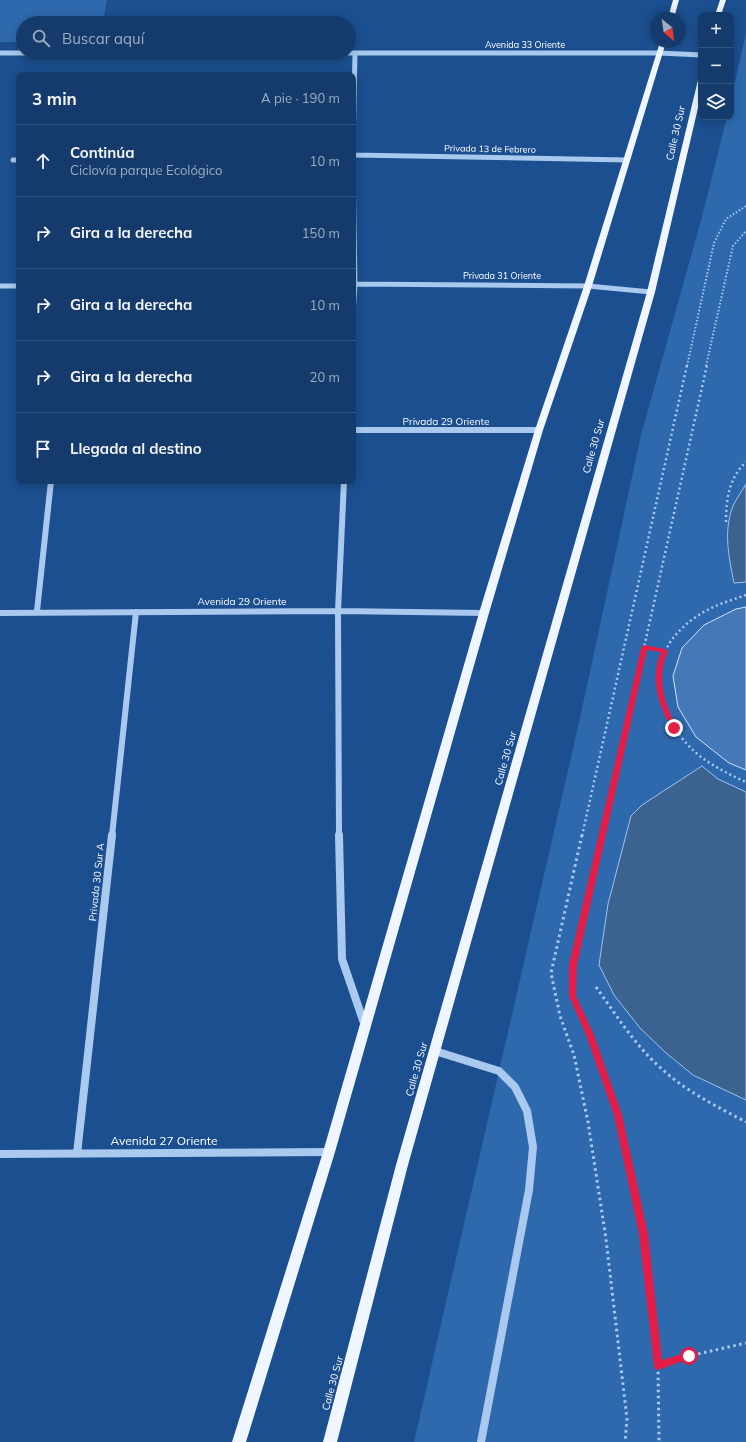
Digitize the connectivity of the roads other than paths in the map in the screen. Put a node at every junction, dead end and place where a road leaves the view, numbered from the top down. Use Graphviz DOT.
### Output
graph roads {
  1 [pos="676,0"];
  2 [pos="723,0"];
  3 [pos="673,12"];
  4 [pos="719,12"];
  5 [pos="661,48"];
  6 [pos="0,53"];
  7 [pos="16,53"];
  8 [pos="356,53"];
  9 [pos="660,53"];
  10 [pos="698,55"];
  11 [pos="355,60"];
  12 [pos="355,72"];
  13 [pos="700,84"];
  14 [pos="356,155"];
  15 [pos="627,160"];
  16 [pos="356,284"];
  17 [pos="0,286"];
  18 [pos="16,286"];
  19 [pos="588,286"];
  20 [pos="651,292"];
  21 [pos="356,430"];
  22 [pos="539,430"];
  23 [pos="51,484"];
  24 [pos="344,484"];
  25 [pos="338,611"];
  26 [pos="0,612"];
  27 [pos="37,612"];
  28 [pos="136,612"];
  29 [pos="484,613"];
  30 [pos="365,1028"];
  31 [pos="435,1051"];
  32 [pos="329,1152"];
  33 [pos="0,1154"];
  34 [pos="77,1154"];
  35 [pos="239,1442"];
  36 [pos="330,1442"];
  37 [pos="481,1442"];
  1 -- 3 [label="main road"];
  2 -- 4 [label="main road"];
  5 -- 9 [label="main road"];
  6 -- 7 [label="street"];
  8 -- 9 [label="street, Avenida 33 Oriente"];
  9 -- 10 [label="street, Avenida 33 Oriente"];
  9 -- 15 [label="main road"];
  11 -- 12 [label="street"];
  13 -- 20 [label="main road, Calle 30 Sur"];
  14 -- 15 [label="street, Privada 13 de Febrero"];
  15 -- 19 [label="main road"];
  16 -- 19 [label="street, Privada 31 Oriente"];
  17 -- 18 [label="street"];
  19 -- 20 [label="street, Privada 31 Oriente"];
  19 -- 22 [label="main road"];
  20 -- 31 [label="main road, Calle 30 Sur"];
  21 -- 22 [label="street, Privada 29 Oriente"];
  22 -- 29 [label="main road"];
  23 -- 27 [label="street"];
  24 -- 25 [label="street"];
  25 -- 28 [label="street, Avenida 29 Oriente"];
  25 -- 29 [label="street, Avenida 29 Oriente"];
  25 -- 30 [label="street"];
  26 -- 27 [label="street, Avenida 29 Oriente"];
  27 -- 28 [label="street, Avenida 29 Oriente"];
  28 -- 34 [label="street, Privada 30 Sur A"];
  29 -- 30 [label="main road"];
  30 -- 32 [label="main road"];
  31 -- 36 [label="main road, Calle 30 Sur"];
  31 -- 37 [label="street"];
  32 -- 34 [label="street, Avenida 27 Oriente"];
  32 -- 35 [label="main road"];
  33 -- 34 [label="street, Avenida 27 Oriente"];
}
